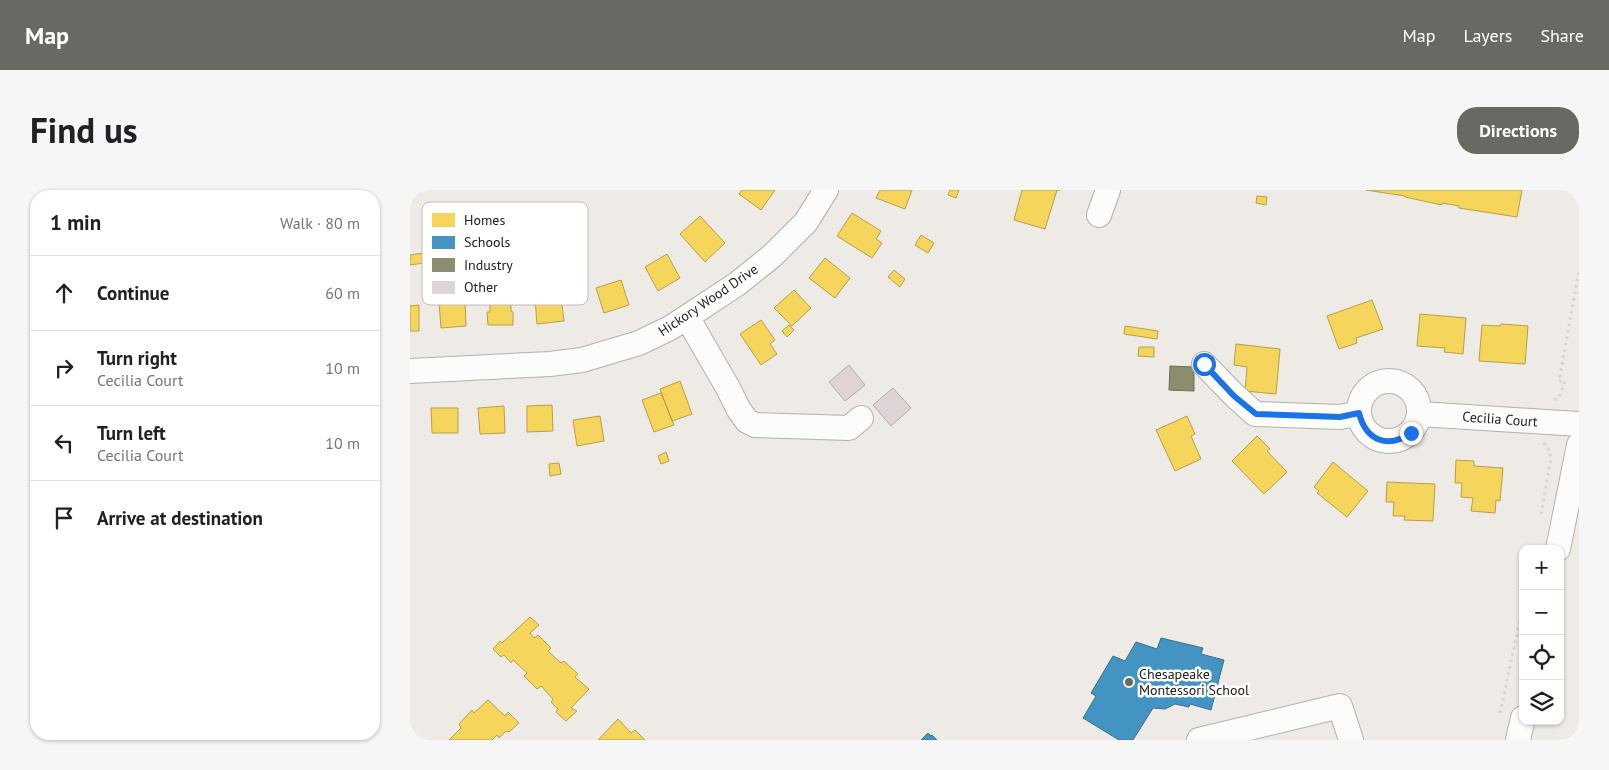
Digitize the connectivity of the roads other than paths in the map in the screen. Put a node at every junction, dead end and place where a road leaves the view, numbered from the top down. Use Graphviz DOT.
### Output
graph roads {
  1 [pos="826,190"];
  2 [pos="1108,190"];
  3 [pos="1099,214"];
  4 [pos="687,317"];
  5 [pos="1204,364"];
  6 [pos="410,371"];
  7 [pos="1359,413"];
  8 [pos="1420,414"];
  9 [pos="861,418"];
  10 [pos="1579,424"];
  11 [pos="1579,445"];
  12 [pos="1559,545"];
  13 [pos="1521,725"];
  14 [pos="1199,740"];
  15 [pos="1351,740"];
  16 [pos="1518,740"];
  1 -- 4 [label="street, Hickory Wood Drive"];
  2 -- 3 [label="street"];
  4 -- 6 [label="street, Hickory Wood Drive"];
  4 -- 9 [label="street"];
  5 -- 7 [label="street"];
  7 -- 8 [label="street"];
  7 -- 8 [label="street"];
  8 -- 10 [label="street, Cecilia Court"];
  11 -- 12 [label="street"];
  13 -- 16 [label="street"];
  14 -- 15 [label="street"];
}
